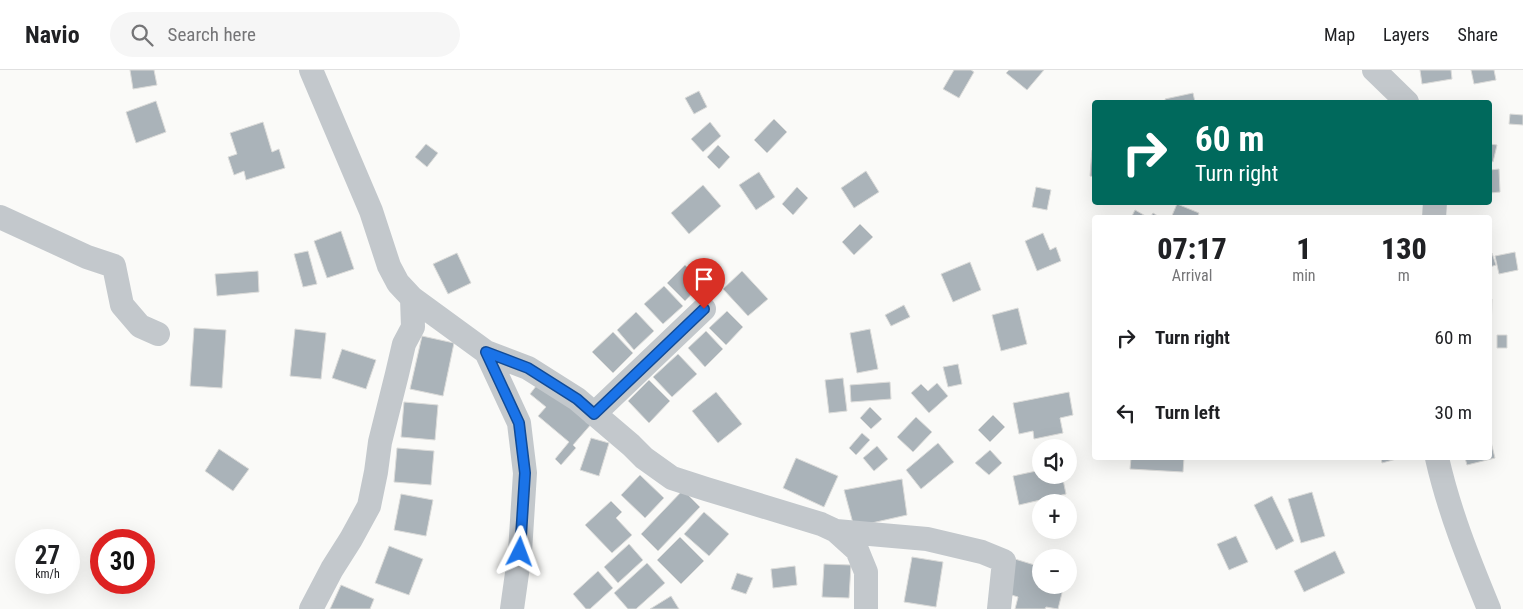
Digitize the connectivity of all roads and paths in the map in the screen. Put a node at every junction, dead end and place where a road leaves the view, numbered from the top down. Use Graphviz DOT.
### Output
graph roads {
  1 [pos="311,70"];
  2 [pos="1374,70"];
  3 [pos="1405,100"];
  4 [pos="0,217"];
  5 [pos="412,298"];
  6 [pos="704,309"];
  7 [pos="158,334"];
  8 [pos="486,352"];
  9 [pos="594,414"];
  10 [pos="1436,460"];
  11 [pos="836,531"];
  12 [pos="311,609"];
  13 [pos="512,609"];
  14 [pos="866,609"];
  15 [pos="999,609"];
  16 [pos="1490,609"];
  1 -- 5 [label="street"];
  2 -- 3 [label="street"];
  4 -- 7 [label="street"];
  5 -- 8 [label="street"];
  5 -- 12 [label="street"];
  6 -- 9 [label="street"];
  8 -- 9 [label="street"];
  8 -- 13 [label="street"];
  9 -- 11 [label="street"];
  10 -- 16 [label="street"];
  11 -- 14 [label="street"];
  11 -- 15 [label="street"];
}
